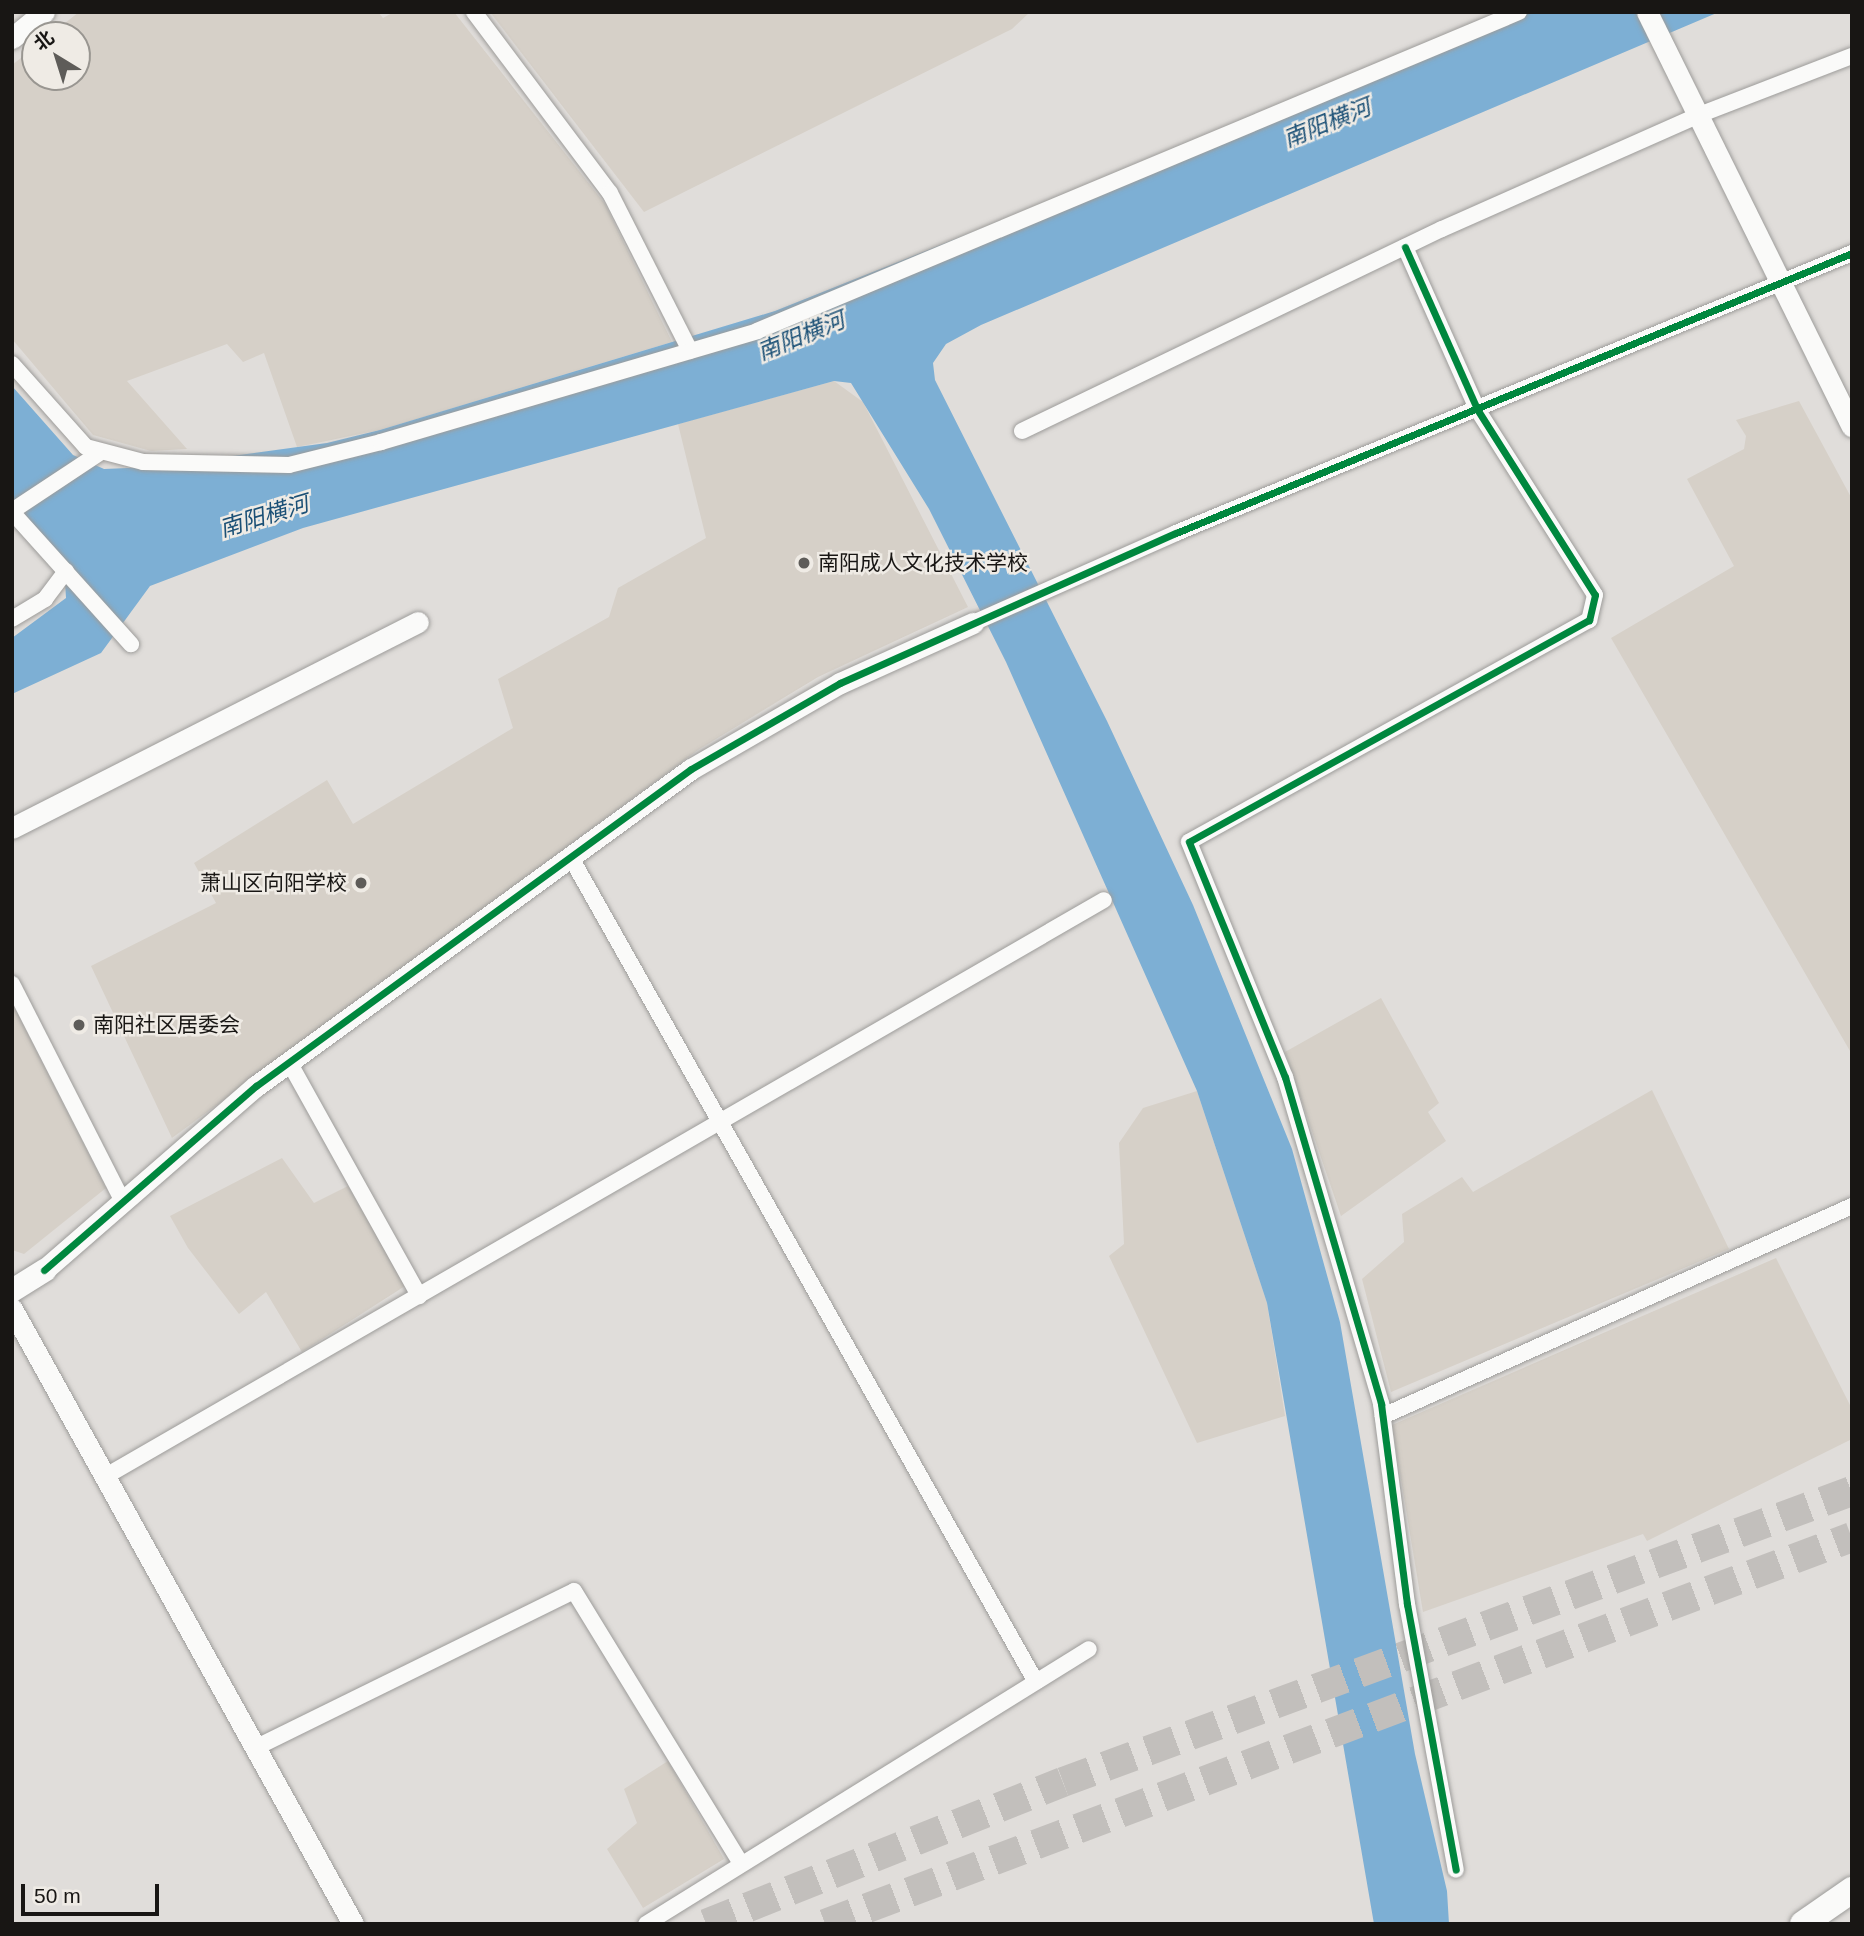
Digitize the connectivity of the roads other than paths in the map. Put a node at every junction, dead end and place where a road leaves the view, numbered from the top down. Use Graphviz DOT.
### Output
graph roads {
  1 [pos="44,12"];
  2 [pos="474,12"];
  3 [pos="1520,12"];
  4 [pos="1647,12"];
  5 [pos="12,38"];
  6 [pos="1852,56"];
  7 [pos="1699,115"];
  8 [pos="1405,247"];
  9 [pos="1852,253"];
  10 [pos="1779,282"];
  11 [pos="690,351"];
  12 [pos="12,364"];
  13 [pos="1477,409"];
  14 [pos="1852,426"];
  15 [pos="1022,431"];
  16 [pos="100,453"];
  17 [pos="12,512"];
  18 [pos="66,571"];
  19 [pos="12,619"];
  20 [pos="418,622"];
  21 [pos="973,623"];
  22 [pos="131,644"];
  23 [pos="12,828"];
  24 [pos="570,856"];
  25 [pos="1104,900"];
  26 [pos="12,984"];
  27 [pos="289,1062"];
  28 [pos="720,1122"];
  29 [pos="123,1202"];
  30 [pos="1852,1206"];
  31 [pos="44,1270"];
  32 [pos="12,1290"];
  33 [pos="419,1296"];
  34 [pos="12,1309"];
  35 [pos="1383,1416"];
  36 [pos="106,1476"];
  37 [pos="1090,1649"];
  38 [pos="1036,1682"];
  39 [pos="257,1746"];
  40 [pos="741,1864"];
  41 [pos="1456,1870"];
  42 [pos="1852,1890"];
  43 [pos="353,1924"];
  44 [pos="646,1924"];
  45 [pos="1803,1924"];
  1 -- 5 [label="street"];
  2 -- 11 [label="street"];
  3 -- 11 [label="street"];
  4 -- 7 [label="street"];
  6 -- 7 [label="street"];
  7 -- 8 [label="street"];
  7 -- 10 [label="street"];
  8 -- 13 [label="street"];
  8 -- 15 [label="street"];
  9 -- 10 [label="street"];
  10 -- 13 [label="street"];
  10 -- 14 [label="street"];
  11 -- 16 [label="street"];
  12 -- 16 [label="street"];
  13 -- 21 [label="street"];
  13 -- 35 [label="street"];
  16 -- 17 [label="street"];
  17 -- 18 [label="street"];
  18 -- 19 [label="street"];
  18 -- 22 [label="street"];
  20 -- 23 [label="street"];
  21 -- 24 [label="street"];
  24 -- 27 [label="street"];
  24 -- 28 [label="street"];
  25 -- 28 [label="street"];
  26 -- 29 [label="street"];
  27 -- 29 [label="street"];
  27 -- 33 [label="street"];
  28 -- 33 [label="street"];
  28 -- 38 [label="street"];
  29 -- 31 [label="street"];
  30 -- 35 [label="street"];
  31 -- 32 [label="main road"];
  33 -- 36 [label="street"];
  34 -- 36 [label="street"];
  35 -- 41 [label="street"];
  36 -- 39 [label="street"];
  37 -- 38 [label="street"];
  38 -- 40 [label="street"];
  39 -- 40 [label="street"];
  39 -- 43 [label="street"];
  40 -- 44 [label="street"];
  42 -- 45 [label="main road"];
}
